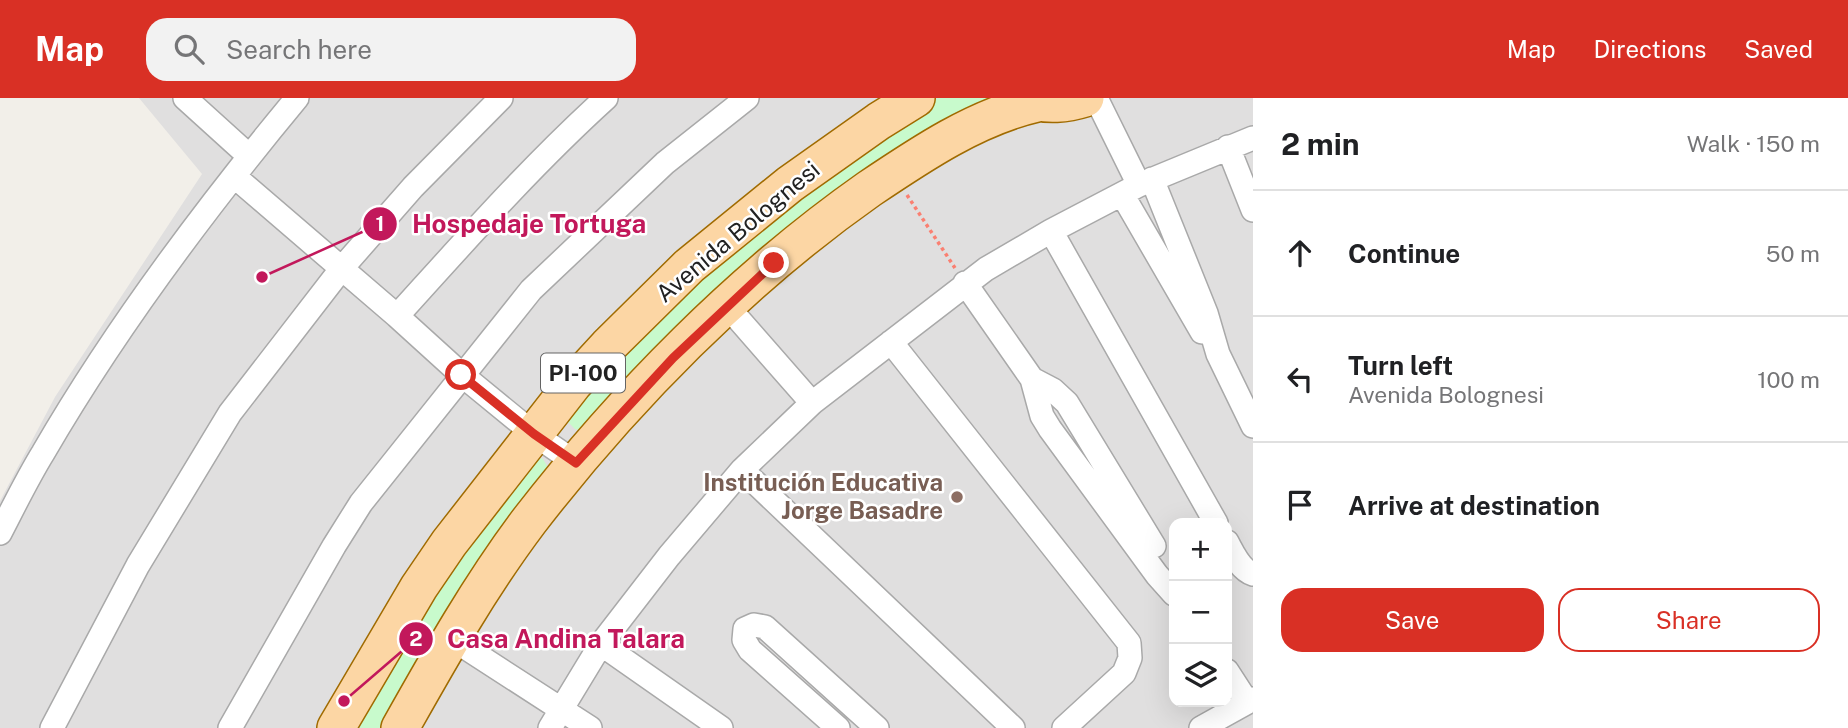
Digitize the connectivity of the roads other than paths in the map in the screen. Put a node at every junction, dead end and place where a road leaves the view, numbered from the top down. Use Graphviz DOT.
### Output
graph roads {
  1 [pos="185,98"];
  2 [pos="298,98"];
  3 [pos="501,98"];
  4 [pos="606,98"];
  5 [pos="747,98"];
  6 [pos="916,98"];
  7 [pos="1085,98"];
  8 [pos="1096,98"];
  9 [pos="1033,100"];
  10 [pos="1253,138"];
  11 [pos="1228,147"];
  12 [pos="249,156"];
  13 [pos="234,176"];
  14 [pos="1138,186"];
  15 [pos="1253,210"];
  16 [pos="1051,230"];
  17 [pos="342,268"];
  18 [pos="965,283"];
  19 [pos="727,306"];
  20 [pos="397,316"];
  21 [pos="891,342"];
  22 [pos="1218,354"];
  23 [pos="461,375"];
  24 [pos="1032,379"];
  25 [pos="812,403"];
  26 [pos="1253,426"];
  27 [pos="534,434"];
  28 [pos="576,463"];
  29 [pos="743,470"];
  30 [pos="1213,518"];
  31 [pos="0,533"];
  32 [pos="1232,552"];
  33 [pos="1253,574"];
  34 [pos="1173,581"];
  35 [pos="1169,588"];
  36 [pos="451,638"];
  37 [pos="601,644"];
  38 [pos="1232,677"];
  39 [pos="1250,700"];
  40 [pos="561,707"];
  41 [pos="51,728"];
  42 [pos="230,728"];
  43 [pos="336,728"];
  44 [pos="400,728"];
  45 [pos="550,728"];
  46 [pos="590,728"];
  47 [pos="721,728"];
  48 [pos="838,728"];
  49 [pos="877,728"];
  50 [pos="1013,728"];
  51 [pos="1064,728"];
  52 [pos="1201,728"];
  1 -- 12 [label="street"];
  2 -- 12 [label="street"];
  3 -- 17 [label="street"];
  4 -- 20 [label="street"];
  5 -- 23 [label="street"];
  6 -- 27 [label="main road, Avenida Bolognesi / PI-100"];
  7 -- 9 [label="main road, PI-100"];
  8 -- 14 [label="street"];
  9 -- 19 [label="main road, Avenida Bolognesi / PI-100"];
  10 -- 11 [label="street"];
  11 -- 14 [label="street"];
  11 -- 15 [label="street"];
  12 -- 13 [label="street"];
  13 -- 17 [label="street"];
  13 -- 31 [label="street"];
  14 -- 16 [label="street"];
  14 -- 22 [label="street"];
  14 -- 22 [label="street"];
  16 -- 18 [label="street"];
  16 -- 30 [label="street"];
  17 -- 20 [label="street"];
  17 -- 41 [label="street"];
  18 -- 21 [label="street"];
  18 -- 24 [label="street"];
  19 -- 25 [label="street"];
  19 -- 28 [label="main road, Avenida Bolognesi / PI-100"];
  20 -- 23 [label="street"];
  21 -- 25 [label="street"];
  21 -- 51 [label="street"];
  22 -- 26 [label="street"];
  23 -- 27 [label="street"];
  23 -- 42 [label="street"];
  24 -- 34 [label="street"];
  24 -- 35 [label="street"];
  25 -- 29 [label="street"];
  27 -- 28 [label="street"];
  27 -- 43 [label="main road, Avenida Bolognesi / PI-100"];
  28 -- 36 [label="main road, Avenida Bolognesi / PI-100"];
  29 -- 37 [label="street"];
  29 -- 50 [label="street"];
  32 -- 33 [label="street"];
  36 -- 40 [label="street"];
  36 -- 44 [label="main road, Avenida Bolognesi / PI-100"];
  37 -- 40 [label="street"];
  37 -- 47 [label="street"];
  38 -- 39 [label="street"];
  39 -- 52 [label="street"];
  40 -- 45 [label="street"];
  40 -- 46 [label="street"];
  48 -- 49 [label="street"];
}
